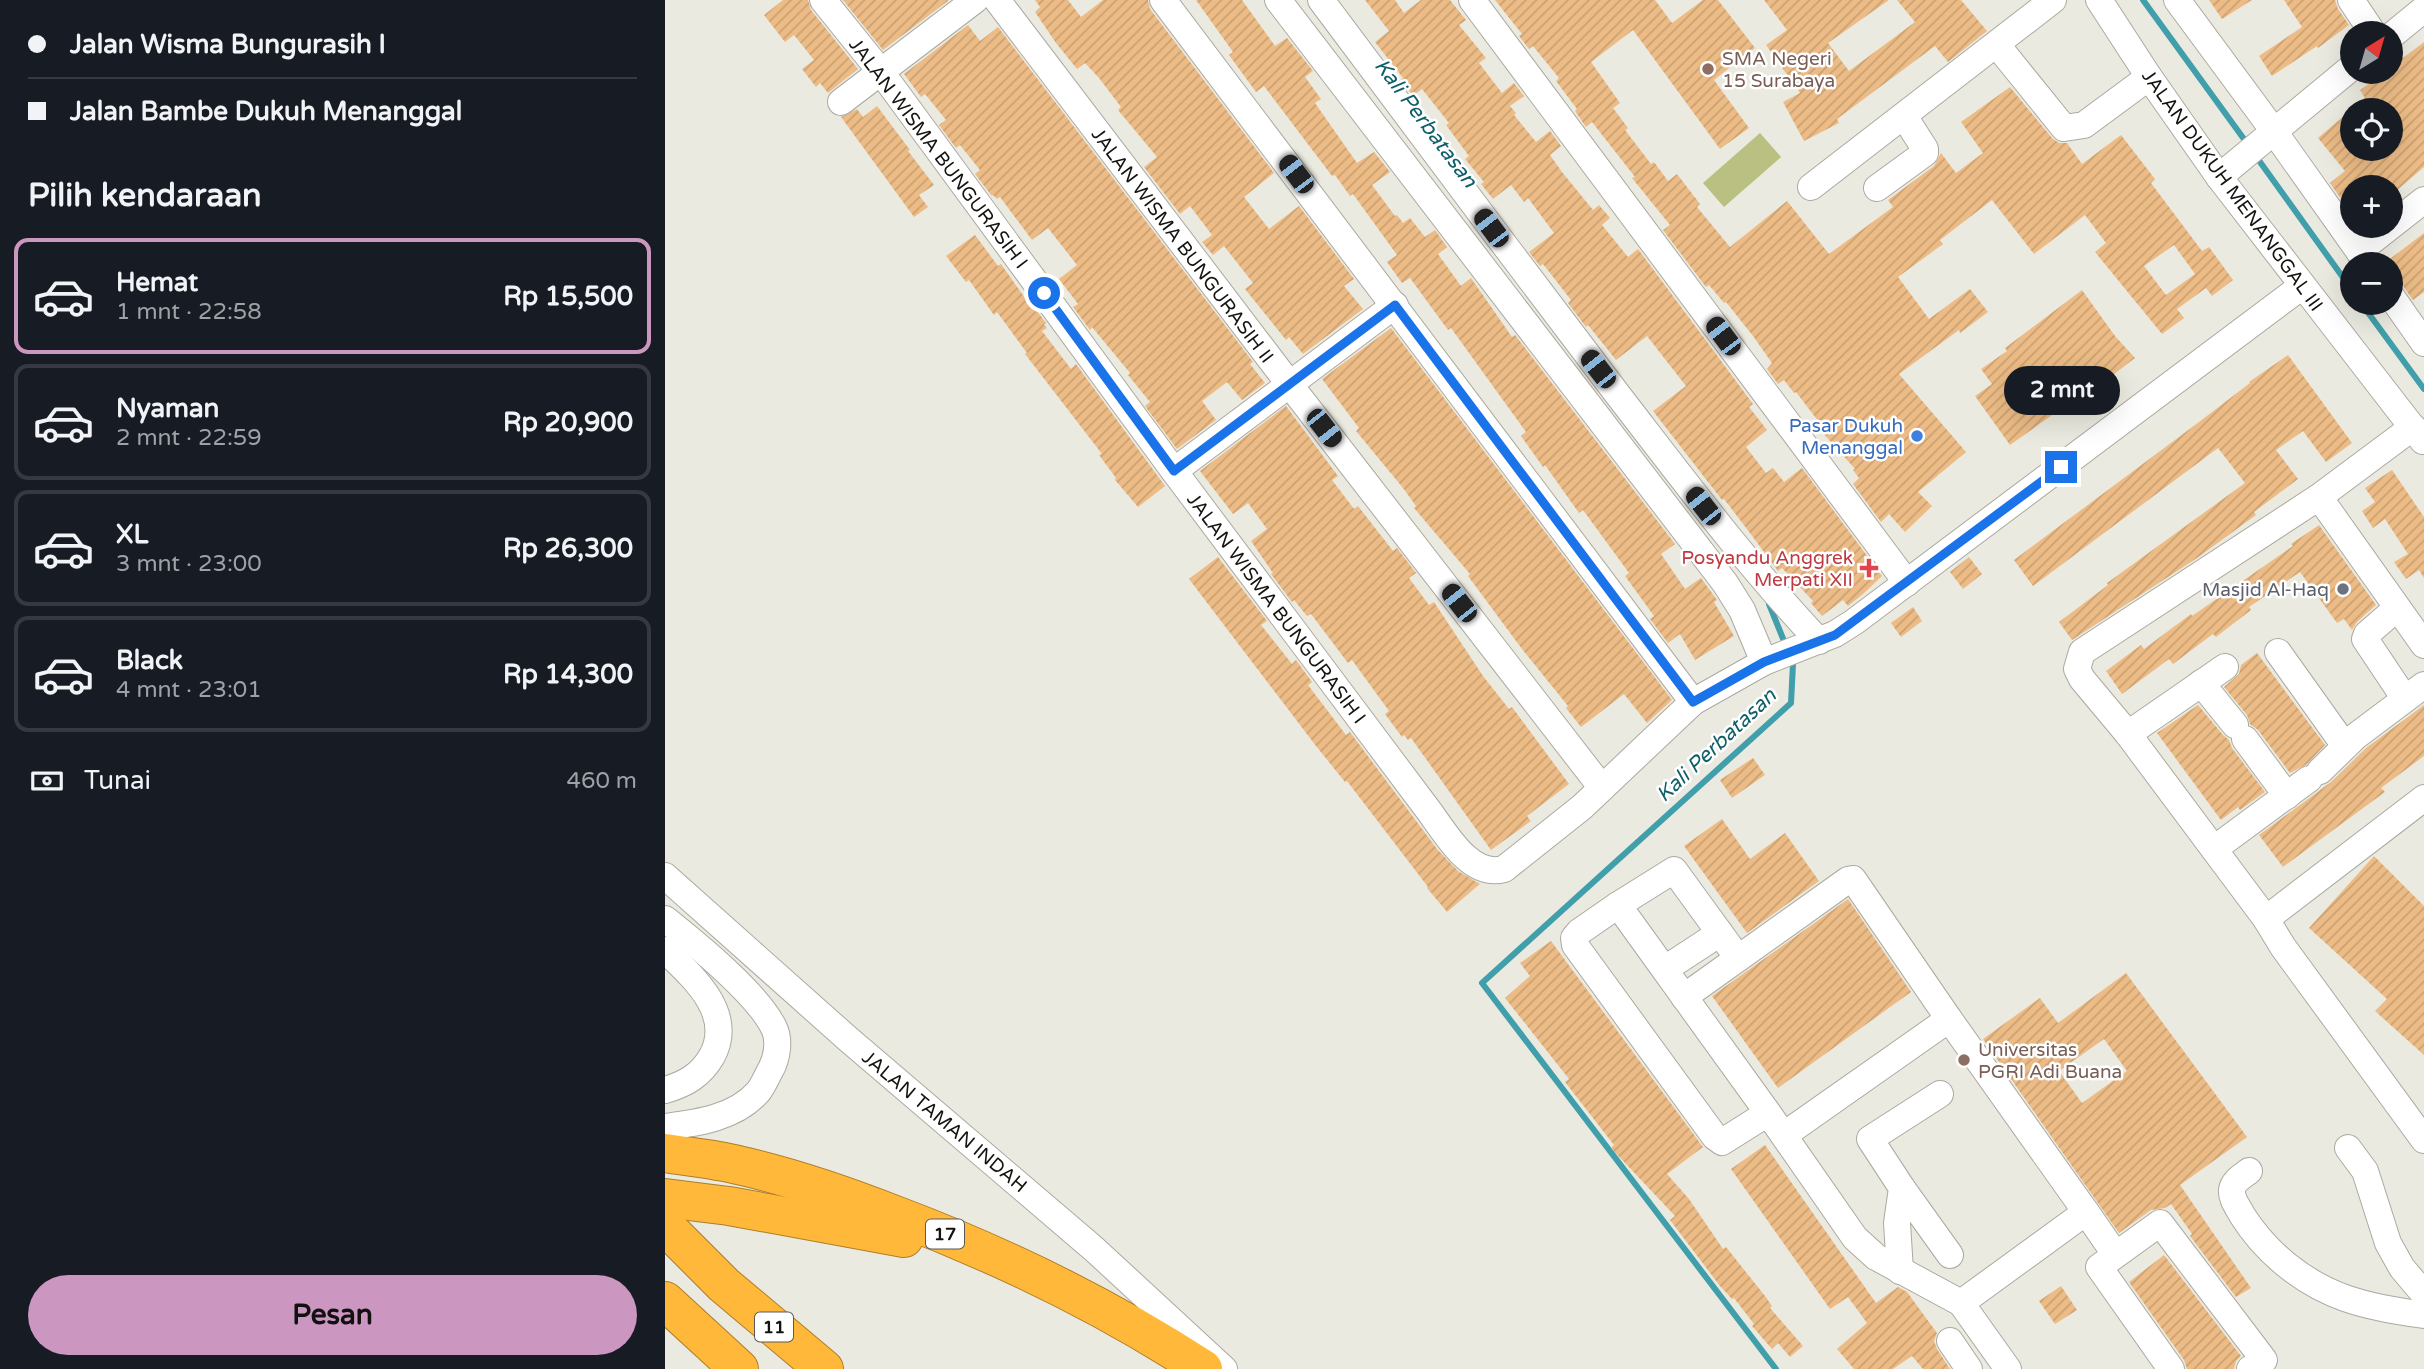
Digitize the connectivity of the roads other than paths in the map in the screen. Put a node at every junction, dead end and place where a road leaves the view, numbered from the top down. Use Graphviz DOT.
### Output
graph roads {
  1 [pos="823,0"];
  2 [pos="975,0"];
  3 [pos="997,0"];
  4 [pos="1163,0"];
  5 [pos="1278,0"];
  6 [pos="1321,0"];
  7 [pos="1472,0"];
  8 [pos="2053,0"];
  9 [pos="2099,0"];
  10 [pos="2177,0"];
  11 [pos="2351,0"];
  12 [pos="2424,9"];
  13 [pos="2365,21"];
  14 [pos="2403,26"];
  15 [pos="1997,44"];
  16 [pos="881,72"];
  17 [pos="2149,77"];
  18 [pos="2340,77"];
  19 [pos="841,102"];
  20 [pos="1904,116"];
  21 [pos="2270,133"];
  22 [pos="2222,174"];
  23 [pos="1811,187"];
  24 [pos="1877,188"];
  25 [pos="2424,200"];
  26 [pos="2359,252"];
  27 [pos="2370,252"];
  28 [pos="2302,286"];
  29 [pos="1395,305"];
  30 [pos="2403,313"];
  31 [pos="2424,343"];
  32 [pos="1290,385"];
  33 [pos="2419,435"];
  34 [pos="1174,471"];
  35 [pos="2319,497"];
  36 [pos="1907,583"];
  37 [pos="2397,608"];
  38 [pos="1817,642"];
  39 [pos="2424,645"];
  40 [pos="2278,652"];
  41 [pos="1770,659"];
  42 [pos="2225,667"];
  43 [pos="2201,683"];
  44 [pos="2415,692"];
  45 [pos="1693,702"];
  46 [pos="2128,734"];
  47 [pos="2345,746"];
  48 [pos="1602,788"];
  49 [pos="2287,796"];
  50 [pos="2424,798"];
  51 [pos="2214,849"];
  52 [pos="665,876"];
  53 [pos="1618,905"];
  54 [pos="665,919"];
  55 [pos="2266,919"];
  56 [pos="1720,933"];
  57 [pos="665,950"];
  58 [pos="1738,958"];
  59 [pos="1665,969"];
  60 [pos="1684,997"];
  61 [pos="1949,1019"];
  62 [pos="665,1090"];
  63 [pos="1940,1094"];
  64 [pos="1768,1113"];
  65 [pos="665,1127"];
  66 [pos="1784,1135"];
  67 [pos="2424,1140"];
  68 [pos="2348,1148"];
  69 [pos="665,1153"];
  70 [pos="2249,1171"];
  71 [pos="1902,1188"];
  72 [pos="665,1198"];
  73 [pos="2086,1212"];
  74 [pos="665,1226"];
  75 [pos="2115,1254"];
  76 [pos="1950,1255"];
  77 [pos="1005,1259"];
  78 [pos="1900,1271"];
  79 [pos="2424,1294"];
  80 [pos="665,1301"];
  81 [pos="1961,1303"];
  82 [pos="2424,1315"];
  83 [pos="665,1319"];
  84 [pos="764,1319"];
  85 [pos="1950,1341"];
  86 [pos="733,1364"];
  87 [pos="2261,1366"];
  88 [pos="2001,1367"];
  89 [pos="824,1369"];
  90 [pos="843,1369"];
  91 [pos="1203,1369"];
  92 [pos="1224,1369"];
  93 [pos="1969,1369"];
  94 [pos="2171,1369"];
  1 -- 16 [label="street, JALAN WISMA BUNGURASIH I"];
  2 -- 16 [label="street"];
  3 -- 32 [label="street, JALAN WISMA BUNGURASIH II"];
  4 -- 29 [label="street"];
  5 -- 41 [label="street"];
  6 -- 38 [label="street"];
  7 -- 36 [label="street"];
  8 -- 15 [label="street"];
  9 -- 17 [label="street, JALAN DUKUH MENANGGAL III"];
  10 -- 21 [label="street"];
  11 -- 13 [label="street"];
  12 -- 14 [label="street"];
  15 -- 17 [label="street"];
  15 -- 20 [label="street"];
  16 -- 19 [label="street"];
  16 -- 34 [label="street, JALAN WISMA BUNGURASIH I"];
  17 -- 22 [label="street, JALAN DUKUH MENANGGAL III"];
  18 -- 21 [label="street"];
  20 -- 23 [label="street"];
  20 -- 24 [label="street"];
  21 -- 22 [label="street"];
  21 -- 26 [label="street"];
  22 -- 28 [label="street, JALAN DUKUH MENANGGAL III"];
  25 -- 27 [label="street"];
  28 -- 33 [label="street, JALAN DUKUH MENANGGAL III"];
  28 -- 36 [label="street"];
  29 -- 32 [label="street"];
  29 -- 45 [label="street"];
  30 -- 31 [label="street"];
  32 -- 34 [label="street"];
  32 -- 48 [label="street, JALAN WISMA BUNGURASIH II"];
  33 -- 35 [label="street"];
  34 -- 48 [label="street, JALAN WISMA BUNGURASIH I"];
  35 -- 37 [label="street"];
  35 -- 46 [label="street"];
  36 -- 38 [label="street"];
  37 -- 39 [label="street"];
  37 -- 44 [label="street"];
  38 -- 41 [label="street"];
  40 -- 47 [label="street"];
  41 -- 45 [label="street"];
  42 -- 43 [label="street"];
  43 -- 46 [label="street"];
  43 -- 49 [label="street"];
  44 -- 47 [label="street"];
  45 -- 48 [label="street"];
  46 -- 51 [label="street"];
  47 -- 49 [label="street"];
  49 -- 51 [label="street"];
  50 -- 55 [label="street"];
  51 -- 55 [label="street"];
  52 -- 92 [label="street, JALAN TAMAN INDAH"];
  53 -- 56 [label="street"];
  53 -- 59 [label="street"];
  53 -- 64 [label="street"];
  54 -- 65 [label="street"];
  55 -- 67 [label="street"];
  56 -- 58 [label="street"];
  56 -- 59 [label="street"];
  57 -- 62 [label="street"];
  58 -- 60 [label="street"];
  58 -- 61 [label="street"];
  59 -- 60 [label="street"];
  60 -- 64 [label="street"];
  61 -- 66 [label="street"];
  61 -- 73 [label="street"];
  63 -- 71 [label="street"];
  64 -- 66 [label="street"];
  66 -- 78 [label="street"];
  68 -- 79 [label="street"];
  69 -- 77 [label="highway, 17"];
  70 -- 82 [label="street"];
  71 -- 76 [label="street"];
  71 -- 78 [label="street"];
  72 -- 77 [label="highway"];
  73 -- 75 [label="street"];
  73 -- 81 [label="street"];
  74 -- 84 [label="highway, 11"];
  75 -- 87 [label="street"];
  75 -- 94 [label="street"];
  77 -- 91 [label="highway, 17"];
  78 -- 81 [label="street"];
  80 -- 86 [label="highway"];
  81 -- 88 [label="street"];
  83 -- 86 [label="highway"];
  84 -- 89 [label="highway, 11"];
  84 -- 90 [label="highway"];
  85 -- 93 [label="street"];
}
